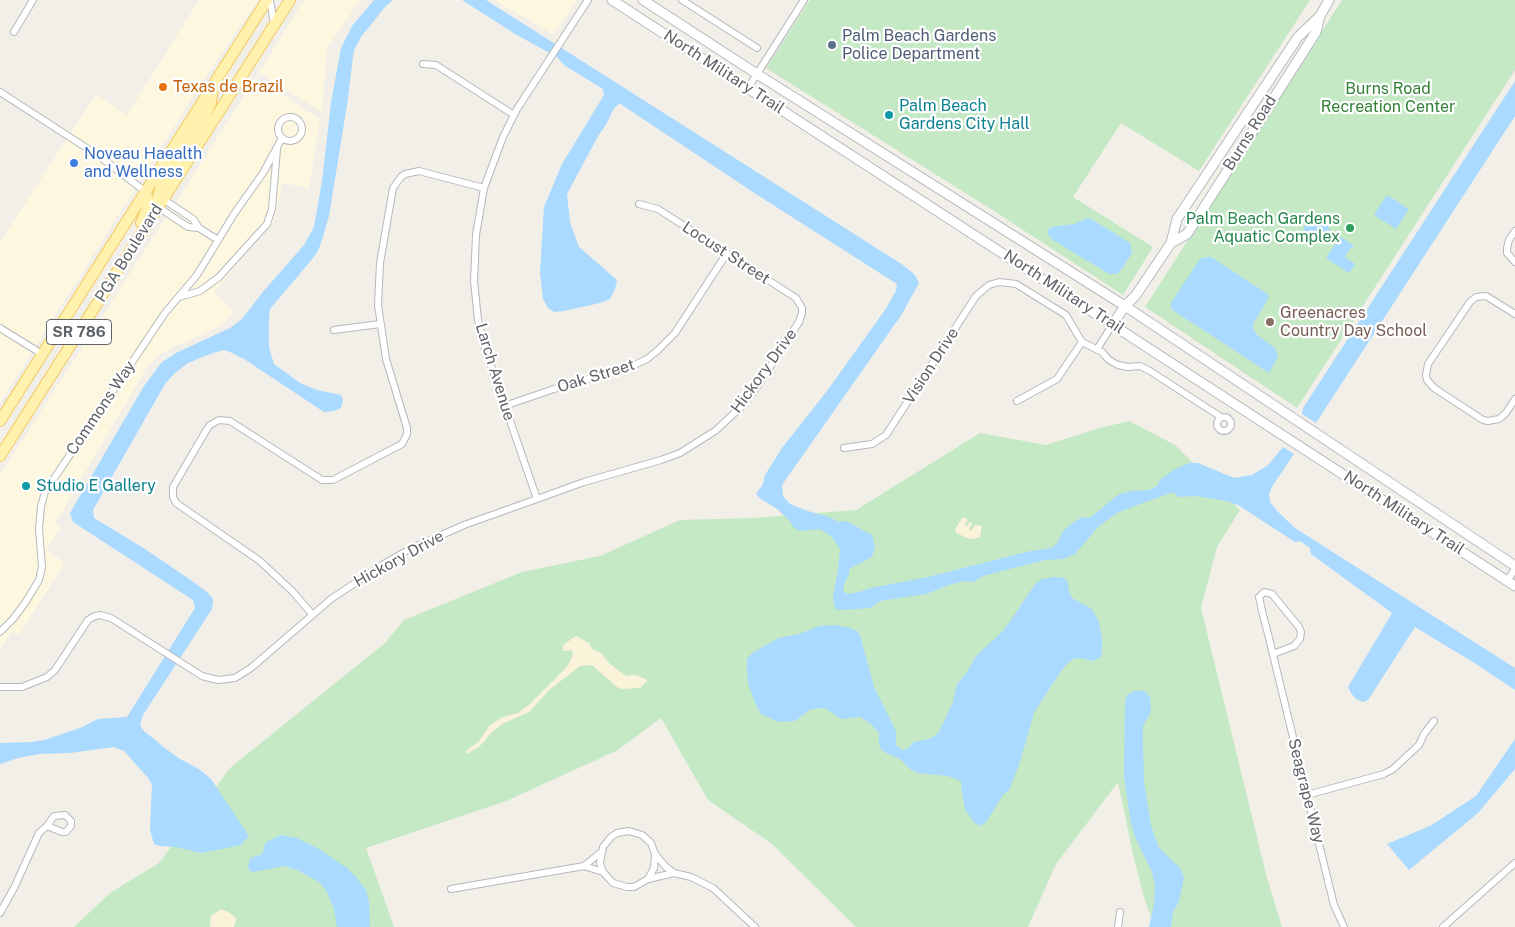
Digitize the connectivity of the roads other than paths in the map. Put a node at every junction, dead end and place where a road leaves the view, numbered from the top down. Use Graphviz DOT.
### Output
graph roads {
  1 [pos="33,0"];
  2 [pos="269,0"];
  3 [pos="588,0"];
  4 [pos="612,0"];
  5 [pos="682,0"];
  6 [pos="804,0"];
  7 [pos="1329,0"];
  8 [pos="647,1"];
  9 [pos="286,2"];
  10 [pos="1320,16"];
  11 [pos="274,24"];
  12 [pos="14,32"];
  13 [pos="757,48"];
  14 [pos="423,64"];
  15 [pos="757,74"];
  16 [pos="213,86"];
  17 [pos="748,88"];
  18 [pos="0,92"];
  19 [pos="514,115"];
  20 [pos="282,138"];
  21 [pos="277,146"];
  22 [pos="484,188"];
  23 [pos="146,192"];
  24 [pos="160,203"];
  25 [pos="640,204"];
  26 [pos="1515,231"];
  27 [pos="218,240"];
  28 [pos="1171,243"];
  29 [pos="727,253"];
  30 [pos="1515,262"];
  31 [pos="102,296"];
  32 [pos="178,297"];
  33 [pos="1125,306"];
  34 [pos="802,313"];
  35 [pos="1515,314"];
  36 [pos="380,324"];
  37 [pos="1113,324"];
  38 [pos="0,328"];
  39 [pos="334,330"];
  40 [pos="1082,342"];
  41 [pos="1097,349"];
  42 [pos="42,354"];
  43 [pos="1515,399"];
  44 [pos="1017,401"];
  45 [pos="504,406"];
  46 [pos="1221,417"];
  47 [pos="0,421"];
  48 [pos="844,448"];
  49 [pos="0,456"];
  50 [pos="537,499"];
  51 [pos="1515,567"];
  52 [pos="1511,583"];
  53 [pos="312,614"];
  54 [pos="0,632"];
  55 [pos="1273,654"];
  56 [pos="0,687"];
  57 [pos="1434,721"];
  58 [pos="1307,795"];
  59 [pos="47,826"];
  60 [pos="600,853"];
  61 [pos="656,854"];
  62 [pos="1515,863"];
  63 [pos="584,866"];
  64 [pos="603,872"];
  65 [pos="674,873"];
  66 [pos="648,879"];
  67 [pos="450,889"];
  68 [pos="1120,912"];
  69 [pos="0,913"];
  70 [pos="754,927"];
  71 [pos="1118,927"];
  72 [pos="1344,927"];
  73 [pos="1443,927"];
  1 -- 12 [label="street"];
  2 -- 11 [label="street"];
  2 -- 16 [label="main road, PGA Boulevard / SR 786"];
  3 -- 19 [label="street, Larch Avenue"];
  4 -- 17 [label="main road, North Military Trail"];
  5 -- 13 [label="street"];
  6 -- 15 [label="street"];
  7 -- 10 [label="main road, Burns Road"];
  8 -- 15 [label="main road, North Military Trail"];
  9 -- 11 [label="main road, PGA Boulevard / SR 786"];
  10 -- 28 [label="main road, Burns Road"];
  10 -- 28 [label="main road, Burns Road"];
  11 -- 24 [label="main road, PGA Boulevard / SR 786"];
  14 -- 19 [label="street"];
  15 -- 17 [label="street"];
  15 -- 33 [label="main road, North Military Trail"];
  16 -- 23 [label="main road, PGA Boulevard / SR 786"];
  16 -- 24 [label="main road"];
  17 -- 37 [label="main road, North Military Trail"];
  18 -- 23 [label="street"];
  19 -- 22 [label="street, Larch Avenue"];
  20 -- 21 [label="street, Commons Way"];
  21 -- 27 [label="street, Commons Way"];
  21 -- 32 [label="street, Commons Way"];
  22 -- 36 [label="street"];
  22 -- 45 [label="street, Larch Avenue"];
  23 -- 31 [label="main road"];
  23 -- 42 [label="main road, PGA Boulevard / SR 786"];
  24 -- 27 [label="street"];
  24 -- 31 [label="main road, PGA Boulevard / SR 786"];
  25 -- 29 [label="street, Locust Street"];
  26 -- 30 [label="street"];
  27 -- 32 [label="street, Commons Way"];
  28 -- 33 [label="main road, Burns Road"];
  29 -- 34 [label="street, Locust Street"];
  29 -- 45 [label="street, Oak Street"];
  31 -- 49 [label="main road, PGA Boulevard / SR 786"];
  32 -- 54 [label="street, Commons Way"];
  33 -- 37 [label="main road, Burns Road"];
  33 -- 51 [label="main road, North Military Trail"];
  34 -- 50 [label="street, Hickory Drive"];
  35 -- 43 [label="street"];
  36 -- 39 [label="street"];
  36 -- 53 [label="street"];
  37 -- 41 [label="street"];
  37 -- 52 [label="main road, North Military Trail"];
  38 -- 42 [label="street"];
  40 -- 41 [label="street"];
  40 -- 44 [label="street"];
  40 -- 48 [label="street, Vision Drive"];
  41 -- 46 [label="street"];
  42 -- 47 [label="main road, PGA Boulevard / SR 786"];
  45 -- 50 [label="street, Larch Avenue"];
  50 -- 53 [label="street, Hickory Drive"];
  51 -- 52 [label="street"];
  53 -- 56 [label="street, Hickory Drive"];
  55 -- 55 [label="street, Seagrape Way"];
  55 -- 58 [label="street, Seagrape Way"];
  57 -- 58 [label="street"];
  58 -- 72 [label="street, Seagrape Way"];
  59 -- 69 [label="street"];
  60 -- 61 [label="street"];
  60 -- 63 [label="street"];
  60 -- 64 [label="street"];
  61 -- 65 [label="street"];
  61 -- 66 [label="street"];
  62 -- 73 [label="street"];
  63 -- 64 [label="street"];
  63 -- 67 [label="street"];
  64 -- 66 [label="street"];
  65 -- 66 [label="street"];
  65 -- 70 [label="street"];
  68 -- 71 [label="street"];
}
